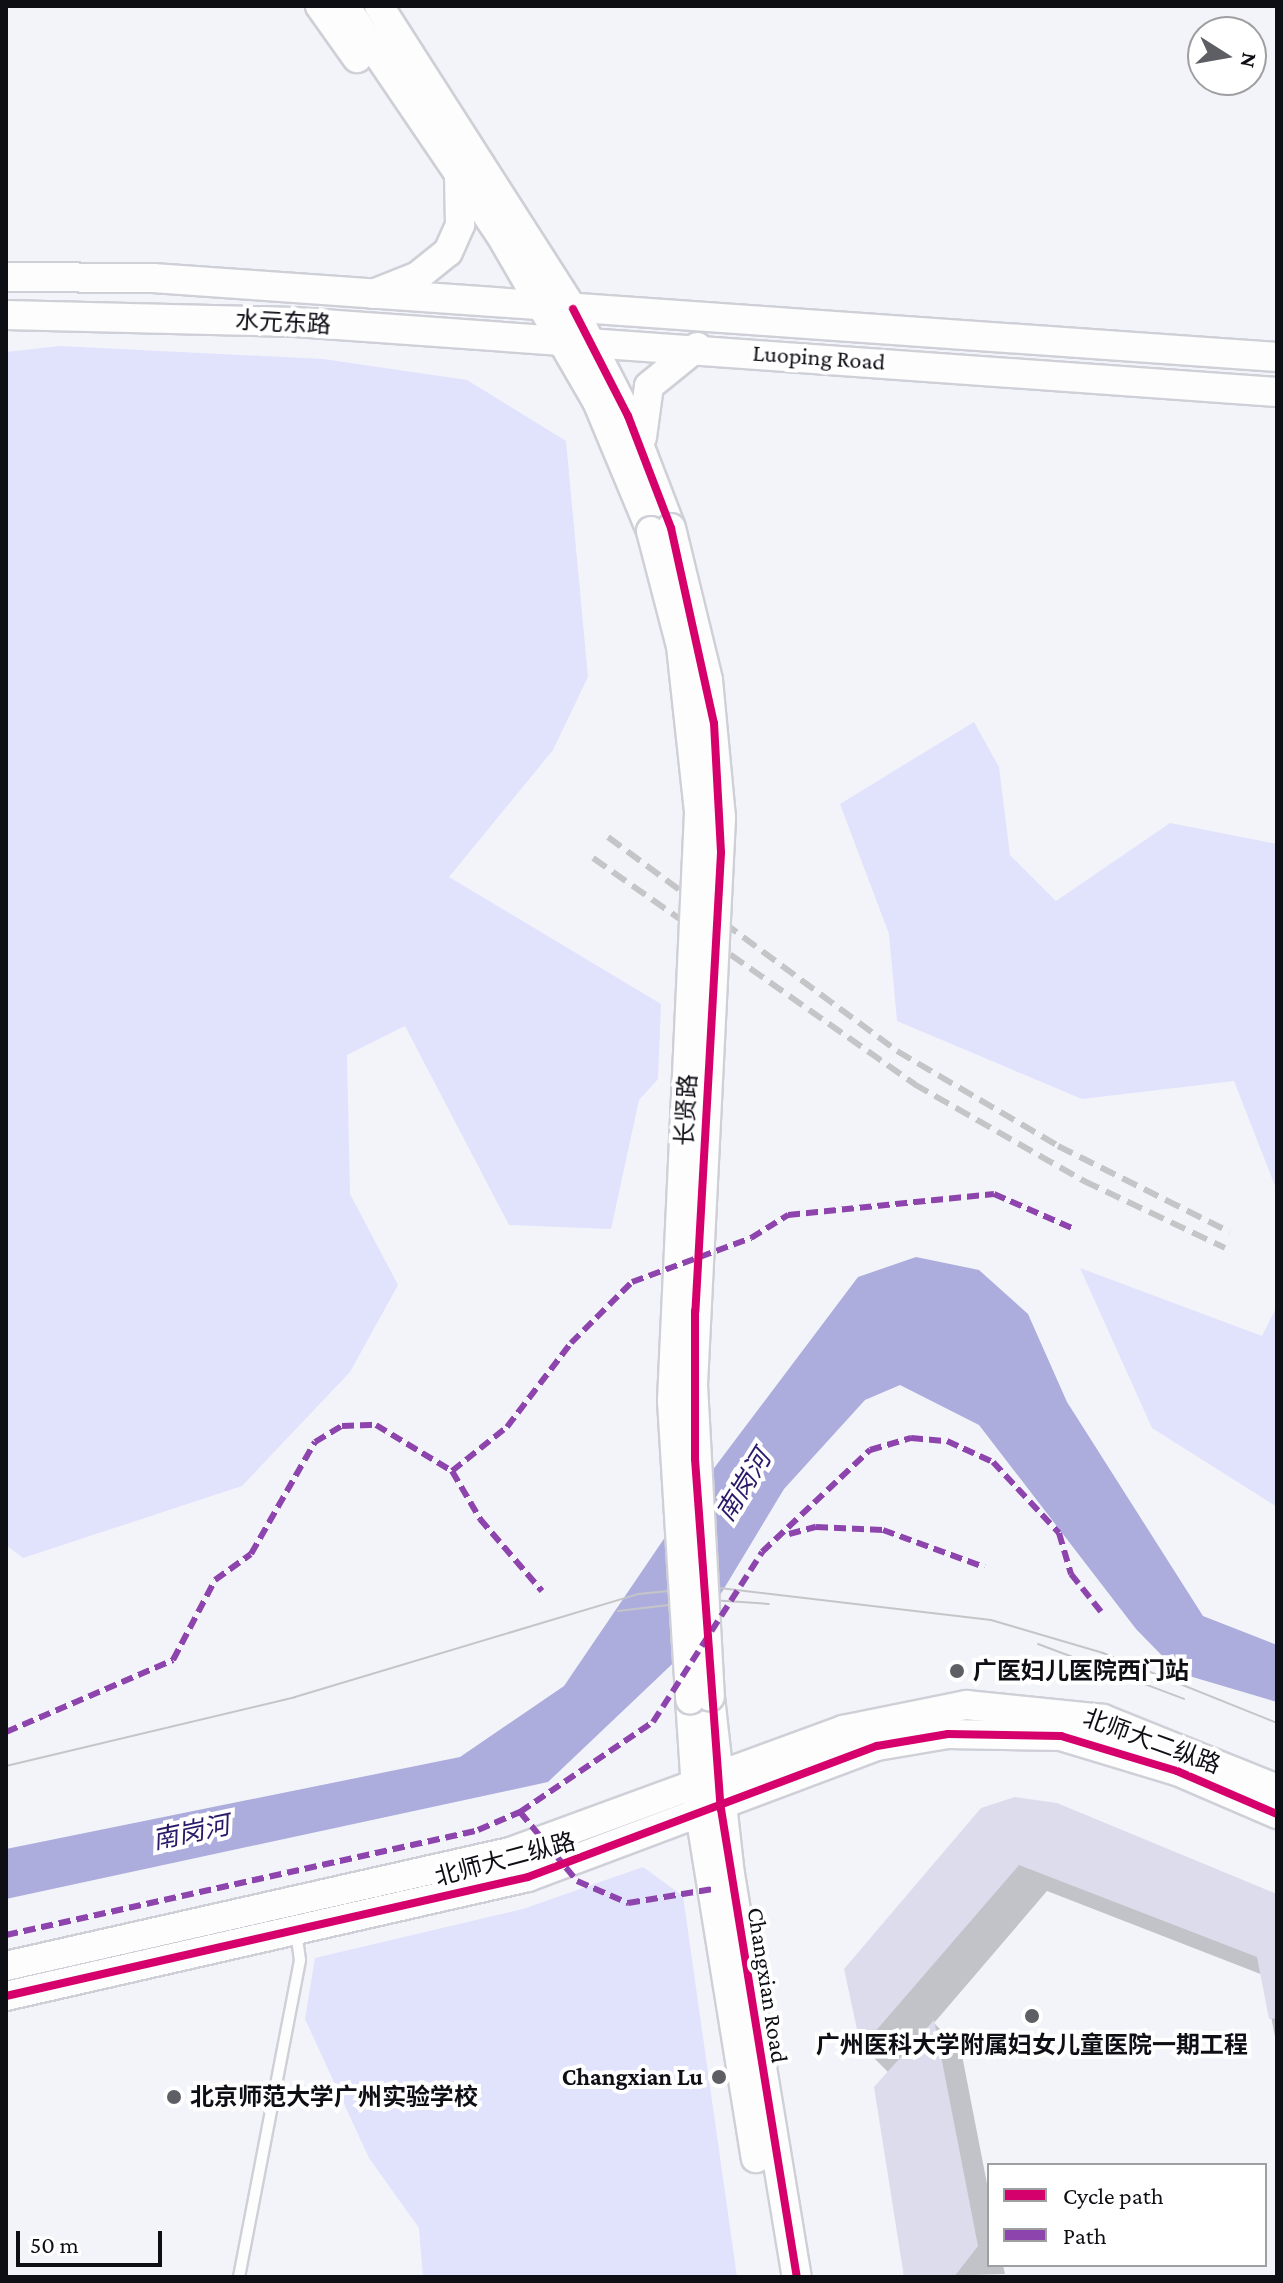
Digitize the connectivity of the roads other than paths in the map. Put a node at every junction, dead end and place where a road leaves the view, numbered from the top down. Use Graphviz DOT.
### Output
graph roads {
  1 [pos="320,6"];
  2 [pos="345,6"];
  3 [pos="379,6"];
  4 [pos="402,6"];
  5 [pos="458,169"];
  6 [pos="515,217"];
  7 [pos="6,277"];
  8 [pos="367,297"];
  9 [pos="542,307"];
  10 [pos="573,309"];
  11 [pos="6,315"];
  12 [pos="560,340"];
  13 [pos="591,342"];
  14 [pos="697,347"];
  15 [pos="1277,357"];
  16 [pos="1277,392"];
  17 [pos="646,459"];
  18 [pos="661,530"];
  19 [pos="700,1698"];
  20 [pos="1277,1789"];
  21 [pos="709,1799"];
  22 [pos="1277,1814"];
  23 [pos="286,1904"];
  24 [pos="296,1932"];
  25 [pos="6,1966"];
  26 [pos="6,1996"];
  27 [pos="239,2277"];
  28 [pos="778,2277"];
  29 [pos="797,2277"];
  1 -- 5 [label="street"];
  2 -- 5 [label="street"];
  3 -- 6 [label="street"];
  4 -- 6 [label="street"];
  5 -- 8 [label="street"];
  5 -- 9 [label="street"];
  6 -- 10 [label="street"];
  7 -- 8 [label="street, 水元东路"];
  8 -- 9 [label="street, 水元东路"];
  9 -- 10 [label="street, Luoping Road"];
  9 -- 12 [label="street"];
  10 -- 13 [label="street"];
  10 -- 15 [label="street, Luoping Road"];
  11 -- 12 [label="street, 水元东路"];
  12 -- 13 [label="street, Luoping Road"];
  12 -- 18 [label="street"];
  13 -- 14 [label="street, Luoping Road"];
  13 -- 17 [label="street"];
  14 -- 16 [label="street, Luoping Road"];
  14 -- 17 [label="street"];
  17 -- 18 [label="street"];
  18 -- 19 [label="street, 长贤路, bridge"];
  19 -- 21 [label="street, Changxian Road"];
  20 -- 21 [label="street, 北师大二纵路"];
  21 -- 22 [label="street, 北师大二纵路"];
  21 -- 23 [label="street, 北师大二纵路"];
  21 -- 24 [label="street, 北师大二纵路"];
  21 -- 28 [label="street, Changxian Road"];
  21 -- 29 [label="street, Changxian Road"];
  23 -- 24 [label="lane"];
  23 -- 25 [label="street, 北师大二纵路"];
  24 -- 26 [label="street, 北师大二纵路"];
  24 -- 27 [label="lane"];
}
